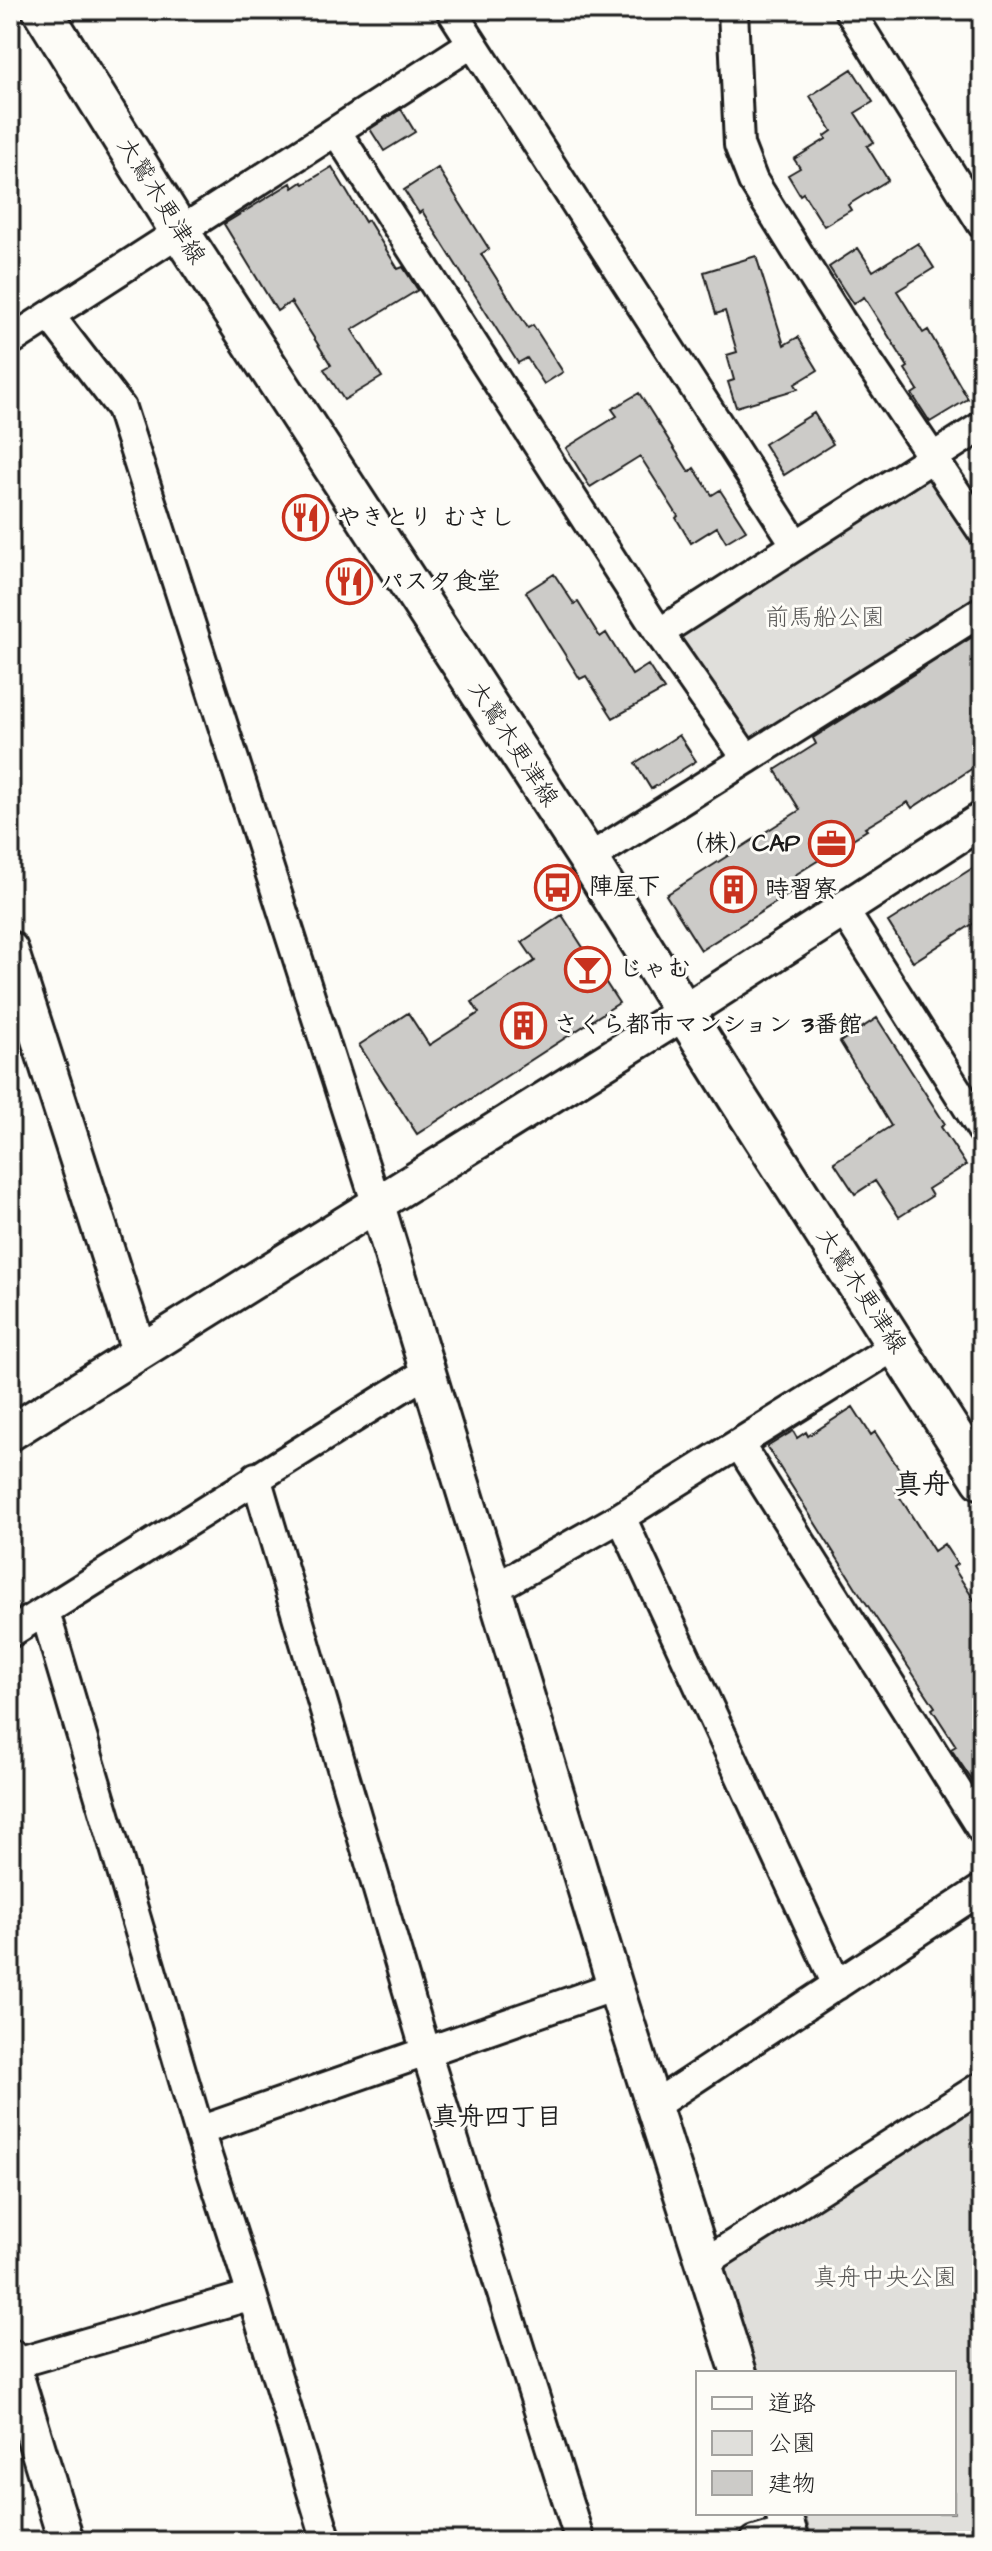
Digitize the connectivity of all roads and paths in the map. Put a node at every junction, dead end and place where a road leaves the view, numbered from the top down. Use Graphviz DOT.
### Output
graph roads {
  1 [pos="42,10"];
  2 [pos="451,10"];
  3 [pos="733,10"];
  4 [pos="849,10"];
  5 [pos="471,44"];
  6 [pos="336,131"];
  7 [pos="982,224"];
  8 [pos="180,232"];
  9 [pos="50,316"];
  10 [pos="10,341"];
  11 [pos="982,426"];
  12 [pos="932,458"];
  13 [pos="982,531"];
  14 [pos="796,545"];
  15 [pos="982,611"];
  16 [pos="659,633"];
  17 [pos="747,759"];
  18 [pos="982,820"];
  19 [pos="588,859"];
  20 [pos="843,909"];
  21 [pos="10,949"];
  22 [pos="19,1009"];
  23 [pos="683,1013"];
  24 [pos="982,1130"];
  25 [pos="376,1202"];
  26 [pos="895,1346"];
  27 [pos="139,1351"];
  28 [pos="427,1372"];
  29 [pos="10,1433"];
  30 [pos="739,1444"];
  31 [pos="256,1477"];
  32 [pos="982,1480"];
  33 [pos="621,1517"];
  34 [pos="495,1588"];
  35 [pos="45,1612"];
  36 [pos="10,1633"];
  37 [pos="982,1830"];
  38 [pos="982,1889"];
  39 [pos="837,1985"];
  40 [pos="615,1986"];
  41 [pos="426,2052"];
  42 [pos="982,2086"];
  43 [pos="653,2106"];
  44 [pos="199,2131"];
  45 [pos="704,2263"];
  46 [pos="252,2295"];
  47 [pos="11,2362"];
  48 [pos="738,2371"];
  49 [pos="788,2528"];
  50 [pos="66,2541"];
  51 [pos="327,2541"];
  52 [pos="580,2541"];
  53 [pos="755,2541"];
  1 -- 8 [label="main road, 大鷲木更津線"];
  2 -- 5 [label="street"];
  3 -- 12 [label="street"];
  4 -- 7 [label="street"];
  5 -- 6 [label="street"];
  5 -- 14 [label="street"];
  6 -- 8 [label="street"];
  6 -- 16 [label="street"];
  8 -- 9 [label="street"];
  8 -- 19 [label="main road, 大鷲木更津線"];
  9 -- 10 [label="street"];
  9 -- 25 [label="street"];
  11 -- 12 [label="street"];
  12 -- 13 [label="street"];
  12 -- 14 [label="street"];
  14 -- 16 [label="street"];
  15 -- 17 [label="street"];
  16 -- 17 [label="street"];
  17 -- 19 [label="street"];
  18 -- 20 [label="street"];
  19 -- 23 [label="main road, 大鷲木更津線"];
  20 -- 23 [label="street"];
  20 -- 24 [label="street"];
  21 -- 22 [label="street"];
  22 -- 27 [label="street"];
  23 -- 25 [label="street"];
  23 -- 26 [label="main road, 大鷲木更津線"];
  25 -- 27 [label="street"];
  25 -- 28 [label="street"];
  26 -- 30 [label="street"];
  26 -- 32 [label="main road, 大鷲木更津線"];
  27 -- 29 [label="street"];
  28 -- 31 [label="street"];
  28 -- 34 [label="street"];
  30 -- 33 [label="street"];
  30 -- 37 [label="street"];
  31 -- 35 [label="street"];
  31 -- 41 [label="street"];
  33 -- 34 [label="street"];
  33 -- 39 [label="street"];
  34 -- 40 [label="street"];
  35 -- 36 [label="street"];
  35 -- 44 [label="street"];
  38 -- 39 [label="street"];
  39 -- 43 [label="street"];
  40 -- 41 [label="street"];
  40 -- 43 [label="street"];
  41 -- 44 [label="street"];
  41 -- 52 [label="street"];
  42 -- 45 [label="street"];
  43 -- 45 [label="street"];
  44 -- 46 [label="street"];
  45 -- 48 [label="street"];
  46 -- 47 [label="street"];
  46 -- 51 [label="street"];
  47 -- 50 [label="street"];
  49 -- 53 [label="street"];
}
